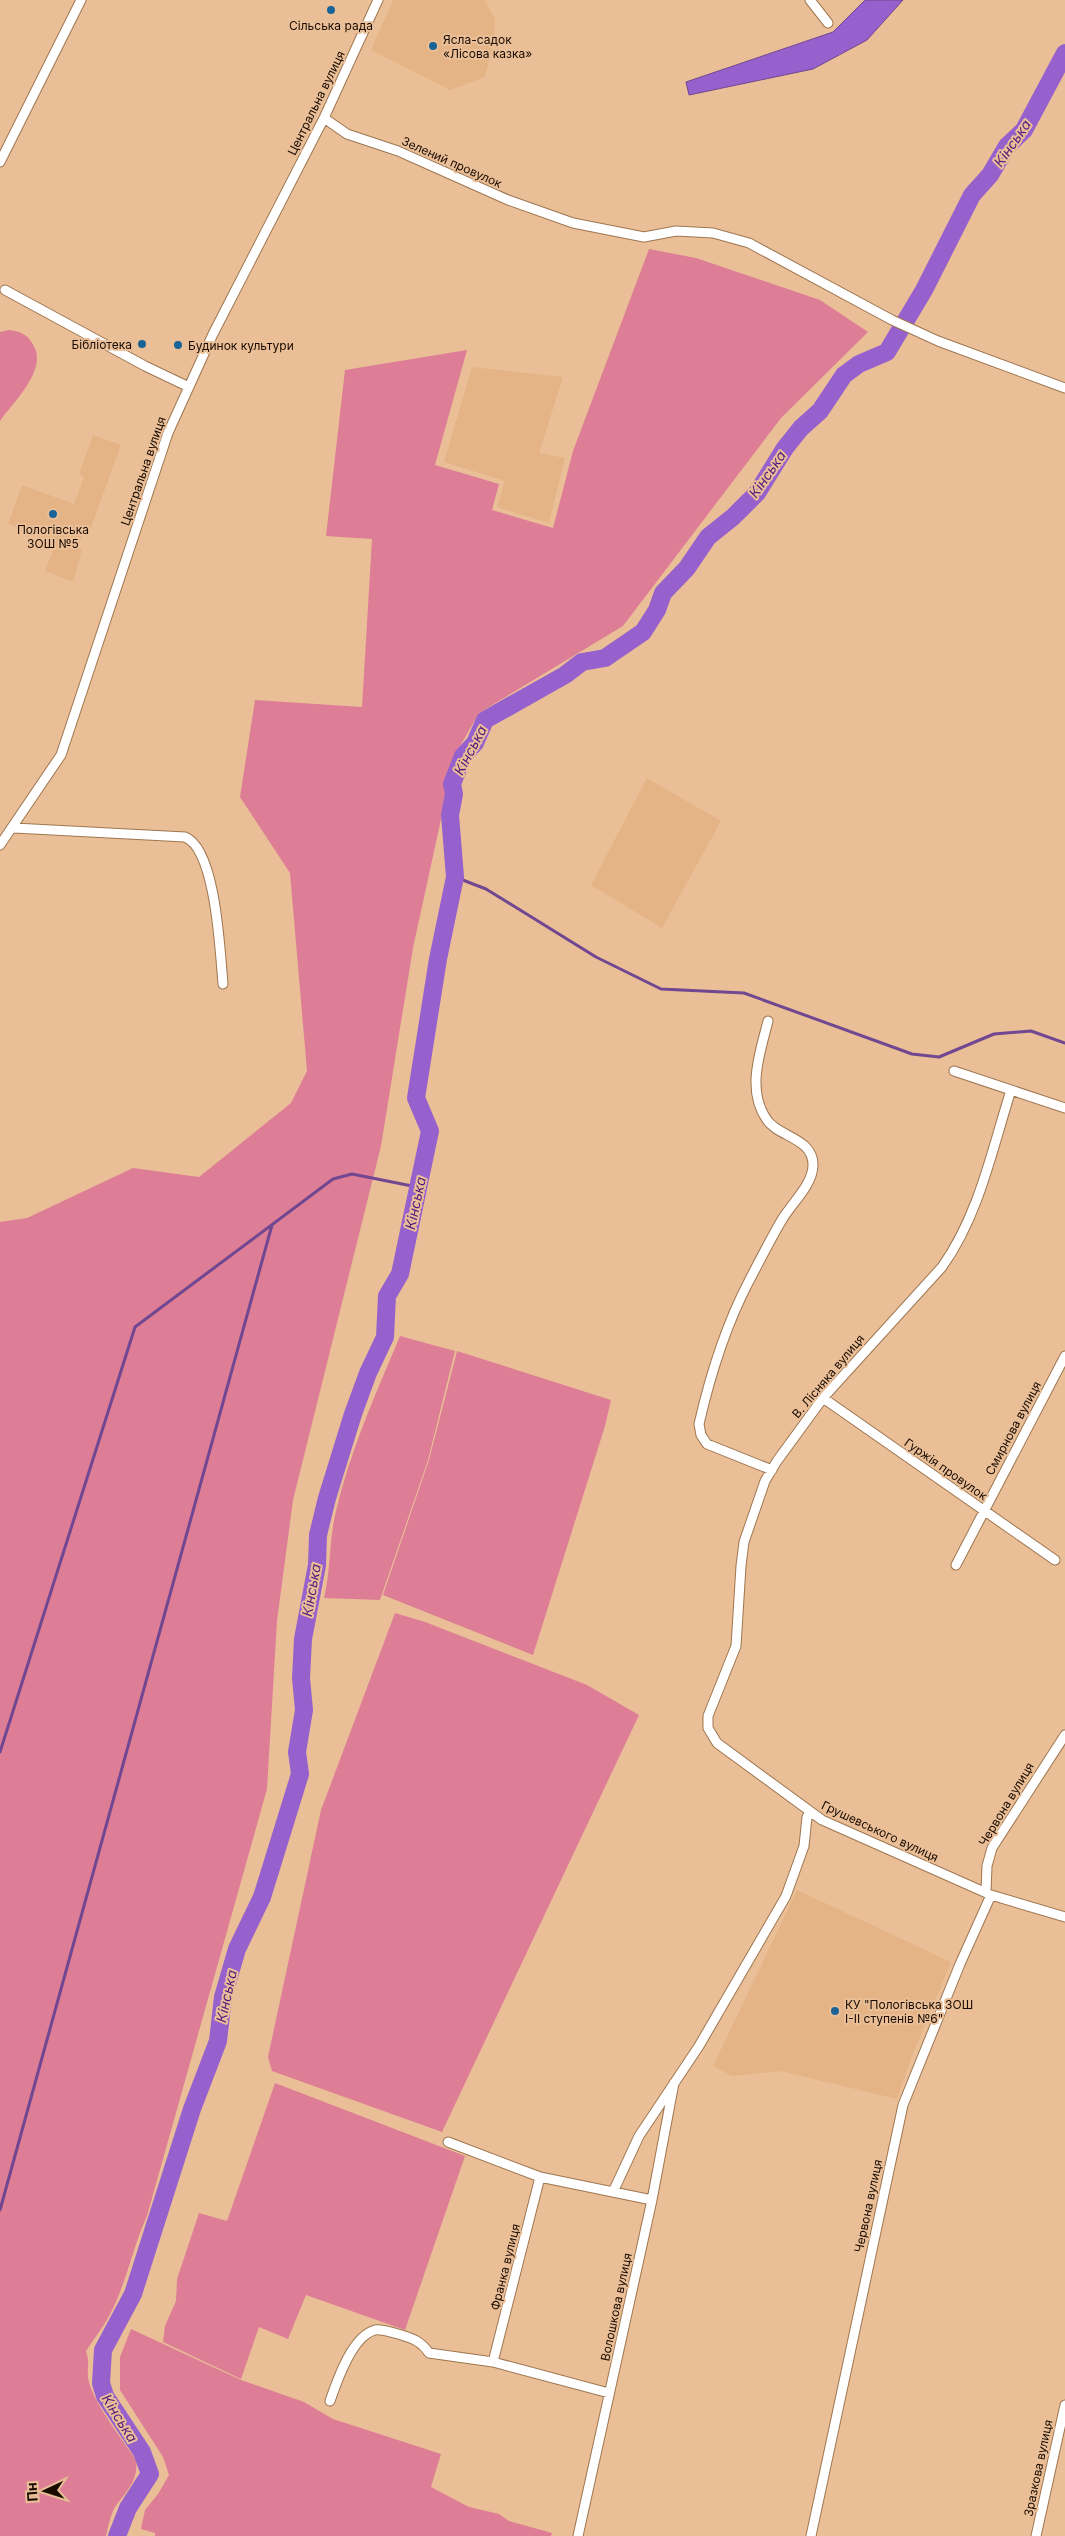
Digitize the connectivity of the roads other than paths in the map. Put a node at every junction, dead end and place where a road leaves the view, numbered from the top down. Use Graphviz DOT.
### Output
graph roads {
  1 [pos="81,0"];
  2 [pos="378,0"];
  3 [pos="810,0"];
  4 [pos="828,23"];
  5 [pos="324,118"];
  6 [pos="0,162"];
  7 [pos="2,291"];
  8 [pos="189,387"];
  9 [pos="1065,388"];
  10 [pos="14,828"];
  11 [pos="0,845"];
  12 [pos="224,984"];
  13 [pos="768,1021"];
  14 [pos="954,1072"];
  15 [pos="1011,1090"];
  16 [pos="1065,1108"];
  17 [pos="1065,1356"];
  18 [pos="823,1398"];
  19 [pos="772,1470"];
  20 [pos="983,1510"];
  21 [pos="1055,1560"];
  22 [pos="956,1565"];
  23 [pos="708,1728"];
  24 [pos="1065,1735"];
  25 [pos="810,1812"];
  26 [pos="988,1894"];
  27 [pos="1065,1917"];
  28 [pos="674,2083"];
  29 [pos="448,2142"];
  30 [pos="540,2177"];
  31 [pos="613,2192"];
  32 [pos="652,2200"];
  33 [pos="493,2362"];
  34 [pos="609,2394"];
  35 [pos="330,2401"];
  36 [pos="1065,2406"];
  37 [pos="578,2536"];
  38 [pos="811,2536"];
  39 [pos="1036,2536"];
  1 -- 6 [label="street"];
  2 -- 5 [label="street, Центральна вулиця"];
  3 -- 4 [label="street"];
  5 -- 8 [label="street, Центральна вулиця"];
  5 -- 9 [label="street, Зелений провулок"];
  7 -- 8 [label="street"];
  8 -- 10 [label="street, Центральна вулиця"];
  10 -- 11 [label="street, Центральна вулиця"];
  10 -- 12 [label="street"];
  13 -- 19 [label="street"];
  14 -- 15 [label="street"];
  15 -- 16 [label="street"];
  15 -- 18 [label="street, В. Лісняка вулиця"];
  17 -- 20 [label="street, Смирнова вулиця"];
  18 -- 19 [label="street, В. Лісняка вулиця"];
  18 -- 20 [label="street, Гуржія провулок"];
  19 -- 23 [label="street, В. Лісняка вулиця"];
  20 -- 21 [label="street, Гуржія провулок"];
  20 -- 22 [label="street, Смирнова вулиця"];
  23 -- 25 [label="street, Грушевського вулиця"];
  24 -- 26 [label="street, Червона вулиця"];
  25 -- 26 [label="street, Грушевського вулиця"];
  25 -- 28 [label="street, Волошкова вулиця"];
  26 -- 27 [label="street, Грушевського вулиця"];
  26 -- 38 [label="street, Червона вулиця"];
  28 -- 31 [label="street, Волошкова вулиця"];
  28 -- 32 [label="street, Волошкова вулиця"];
  29 -- 30 [label="street"];
  30 -- 31 [label="street"];
  30 -- 33 [label="street, Франка вулиця"];
  31 -- 32 [label="street"];
  32 -- 34 [label="street, Волошкова вулиця"];
  33 -- 34 [label="street"];
  33 -- 35 [label="street"];
  34 -- 37 [label="street, Волошкова вулиця"];
  36 -- 39 [label="street, Зразкова вулиця"];
}
